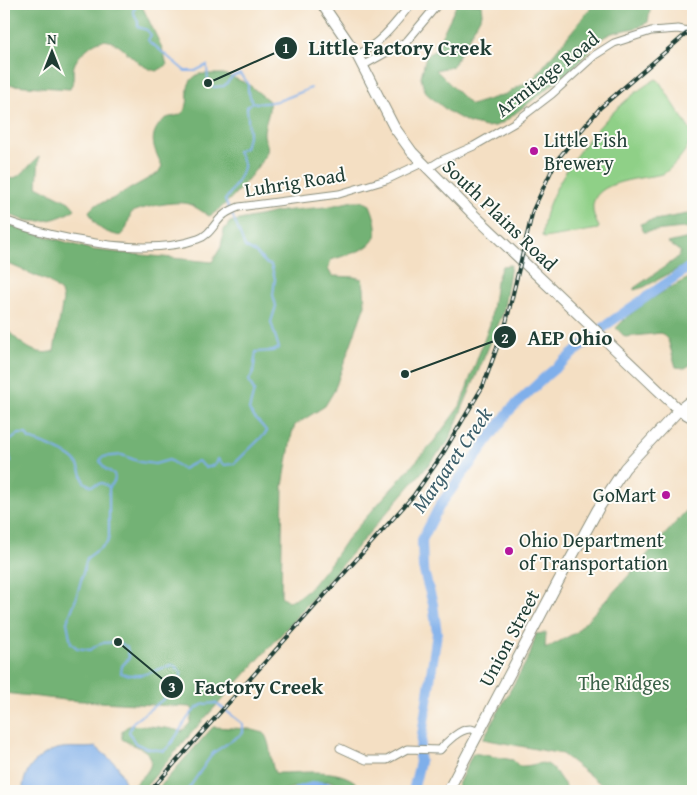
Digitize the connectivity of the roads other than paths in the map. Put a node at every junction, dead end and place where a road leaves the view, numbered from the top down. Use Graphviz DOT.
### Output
graph roads {
  1 [pos="322,4"];
  2 [pos="411,4"];
  3 [pos="438,4"];
  4 [pos="693,32"];
  5 [pos="357,55"];
  6 [pos="362,66"];
  7 [pos="424,166"];
  8 [pos="4,220"];
  9 [pos="693,399"];
  10 [pos="679,410"];
  11 [pos="693,418"];
  12 [pos="478,731"];
  13 [pos="340,748"];
  14 [pos="448,791"];
  1 -- 5 [label="main road, South Plains Road"];
  2 -- 5 [label="street"];
  3 -- 6 [label="street"];
  4 -- 7 [label="street, Armitage Road"];
  5 -- 6 [label="main road, South Plains Road"];
  6 -- 7 [label="main road, South Plains Road"];
  7 -- 8 [label="street, Luhrig Road"];
  7 -- 10 [label="main road, South Plains Road"];
  9 -- 10 [label="main road, Union Street"];
  10 -- 11 [label="main road, South Plains Road"];
  10 -- 12 [label="main road, Union Street"];
  12 -- 13 [label="street"];
  12 -- 14 [label="main road, Union Street"];
}
